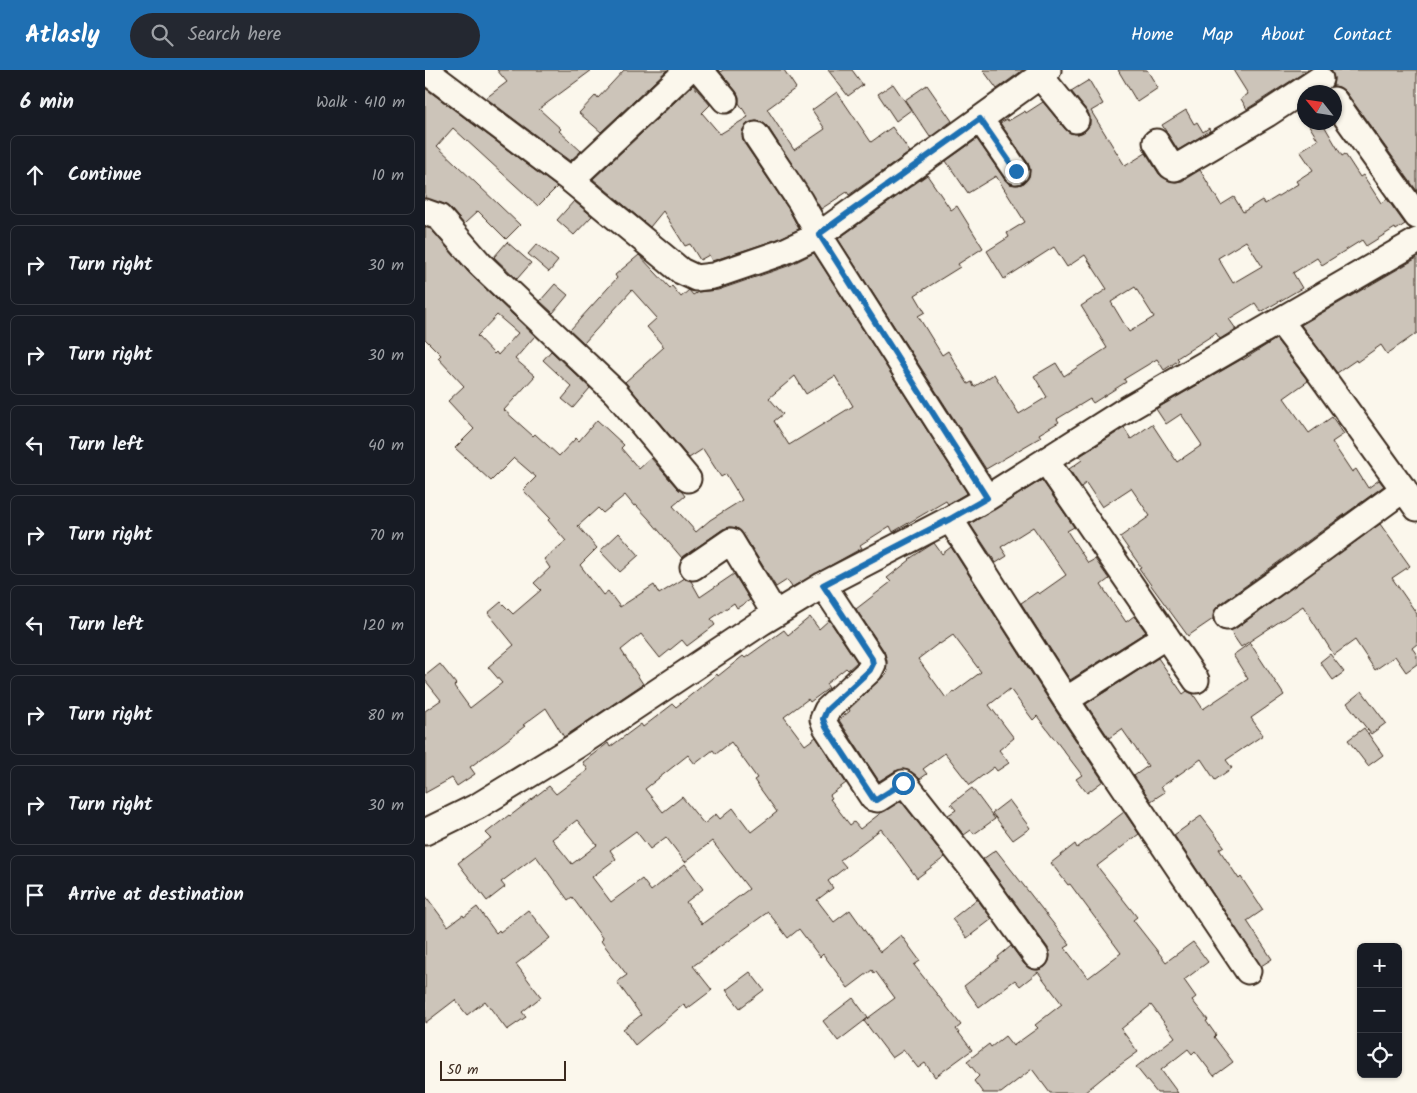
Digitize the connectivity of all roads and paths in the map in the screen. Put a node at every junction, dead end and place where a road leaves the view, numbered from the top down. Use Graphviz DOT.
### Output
graph roads {
  1 [pos="425,70"];
  2 [pos="689,70"];
  3 [pos="700,70"];
  4 [pos="1044,73"];
  5 [pos="1321,80"];
  6 [pos="725,100"];
  7 [pos="1342,110"];
  8 [pos="980,119"];
  9 [pos="1076,120"];
  10 [pos="756,135"];
  11 [pos="1156,142"];
  12 [pos="1016,171"];
  13 [pos="571,180"];
  14 [pos="425,212"];
  15 [pos="1417,216"];
  16 [pos="819,234"];
  17 [pos="1417,242"];
  18 [pos="1280,321"];
  19 [pos="1045,461"];
  20 [pos="688,478"];
  21 [pos="987,498"];
  22 [pos="1410,499"];
  23 [pos="950,519"];
  24 [pos="693,567"];
  25 [pos="823,585"];
  26 [pos="775,614"];
  27 [pos="1227,617"];
  28 [pos="1166,636"];
  29 [pos="1196,680"];
  30 [pos="1066,700"];
  31 [pos="425,832"];
  32 [pos="1036,956"];
  33 [pos="1248,971"];
  1 -- 13 [label="street"];
  2 -- 13 [label="street"];
  3 -- 6 [label="street"];
  4 -- 8 [label="street"];
  4 -- 9 [label="street"];
  5 -- 11 [label="street"];
  7 -- 15 [label="street"];
  8 -- 12 [label="street"];
  8 -- 16 [label="street"];
  10 -- 16 [label="street"];
  13 -- 16 [label="street"];
  14 -- 20 [label="street"];
  16 -- 21 [label="street"];
  17 -- 18 [label="street"];
  18 -- 19 [label="street"];
  18 -- 22 [label="street"];
  19 -- 21 [label="street"];
  19 -- 28 [label="street"];
  21 -- 23 [label="street"];
  22 -- 27 [label="street"];
  23 -- 25 [label="street"];
  23 -- 30 [label="street"];
  24 -- 26 [label="street"];
  25 -- 26 [label="street"];
  25 -- 32 [label="street"];
  26 -- 31 [label="street"];
  28 -- 29 [label="street"];
  28 -- 30 [label="street"];
  30 -- 33 [label="street"];
}
